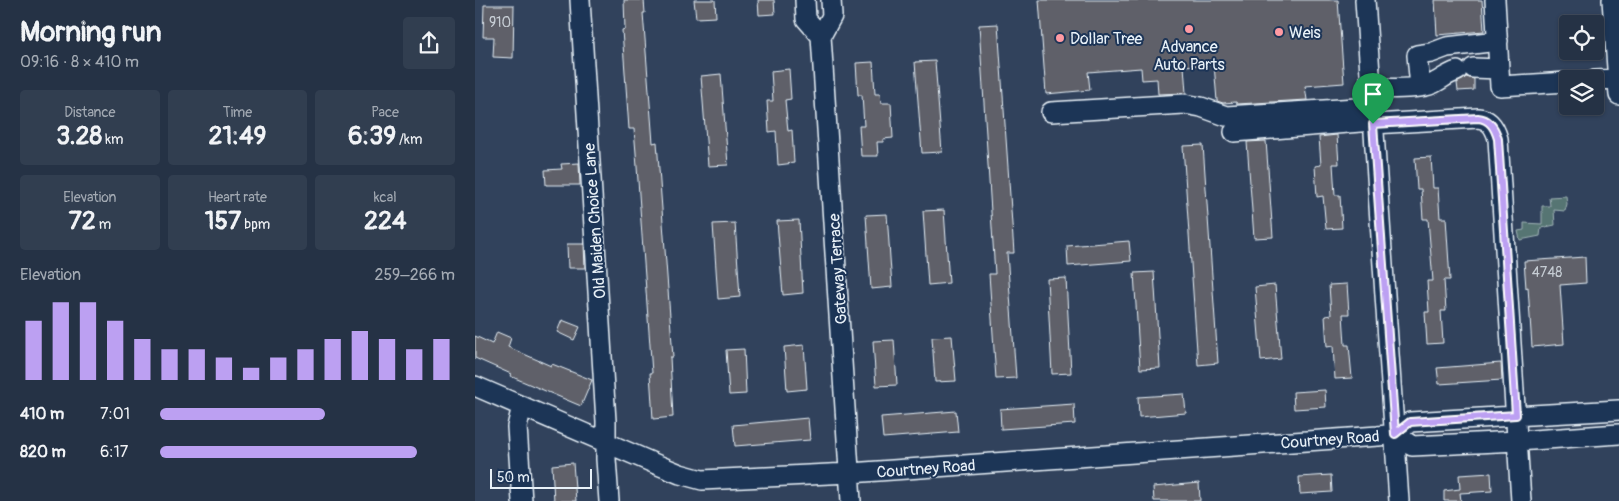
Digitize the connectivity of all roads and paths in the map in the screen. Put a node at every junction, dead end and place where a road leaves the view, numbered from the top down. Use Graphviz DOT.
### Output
graph roads {
  1 [pos="580,0"];
  2 [pos="805,0"];
  3 [pos="831,0"];
  4 [pos="1365,0"];
  5 [pos="1495,0"];
  6 [pos="1612,0"];
  7 [pos="1617,29"];
  8 [pos="821,36"];
  9 [pos="1498,41"];
  10 [pos="1499,69"];
  11 [pos="1559,82"];
  12 [pos="1604,83"];
  13 [pos="1420,87"];
  14 [pos="1618,87"];
  15 [pos="1372,110"];
  16 [pos="1051,112"];
  17 [pos="1234,132"];
  18 [pos="475,386"];
  19 [pos="522,406"];
  20 [pos="1619,410"];
  21 [pos="1516,415"];
  22 [pos="1395,434"];
  23 [pos="1619,434"];
  24 [pos="1518,441"];
  25 [pos="606,443"];
  26 [pos="850,473"];
  27 [pos="522,501"];
  28 [pos="609,501"];
  29 [pos="851,501"];
  30 [pos="1399,501"];
  31 [pos="1521,501"];
  1 -- 25 [label="street, Old Maiden Choice Lane"];
  2 -- 8 [label="street"];
  3 -- 8 [label="street, Gateway Terrace"];
  4 -- 15 [label="street"];
  5 -- 9 [label="street"];
  6 -- 7 [label="street"];
  7 -- 14 [label="street"];
  8 -- 26 [label="street, Gateway Terrace"];
  9 -- 10 [label="street"];
  9 -- 13 [label="street"];
  10 -- 11 [label="street"];
  10 -- 13 [label="street"];
  12 -- 14 [label="street"];
  13 -- 15 [label="street"];
  15 -- 16 [label="street"];
  15 -- 17 [label="street"];
  15 -- 21 [label="street"];
  15 -- 22 [label="street"];
  18 -- 19 [label="street, Courtney Road"];
  19 -- 25 [label="street, Courtney Road"];
  19 -- 27 [label="street"];
  20 -- 21 [label="street, Courtney Road"];
  21 -- 22 [label="street, Courtney Road"];
  21 -- 24 [label="street"];
  22 -- 24 [label="street, Courtney Road"];
  22 -- 26 [label="street, Courtney Road"];
  22 -- 30 [label="street"];
  23 -- 24 [label="street, Courtney Road"];
  24 -- 31 [label="street"];
  25 -- 26 [label="street, Courtney Road"];
  25 -- 28 [label="street, Old Maiden Choice Lane"];
  26 -- 29 [label="street, Gateway Terrace"];
}
